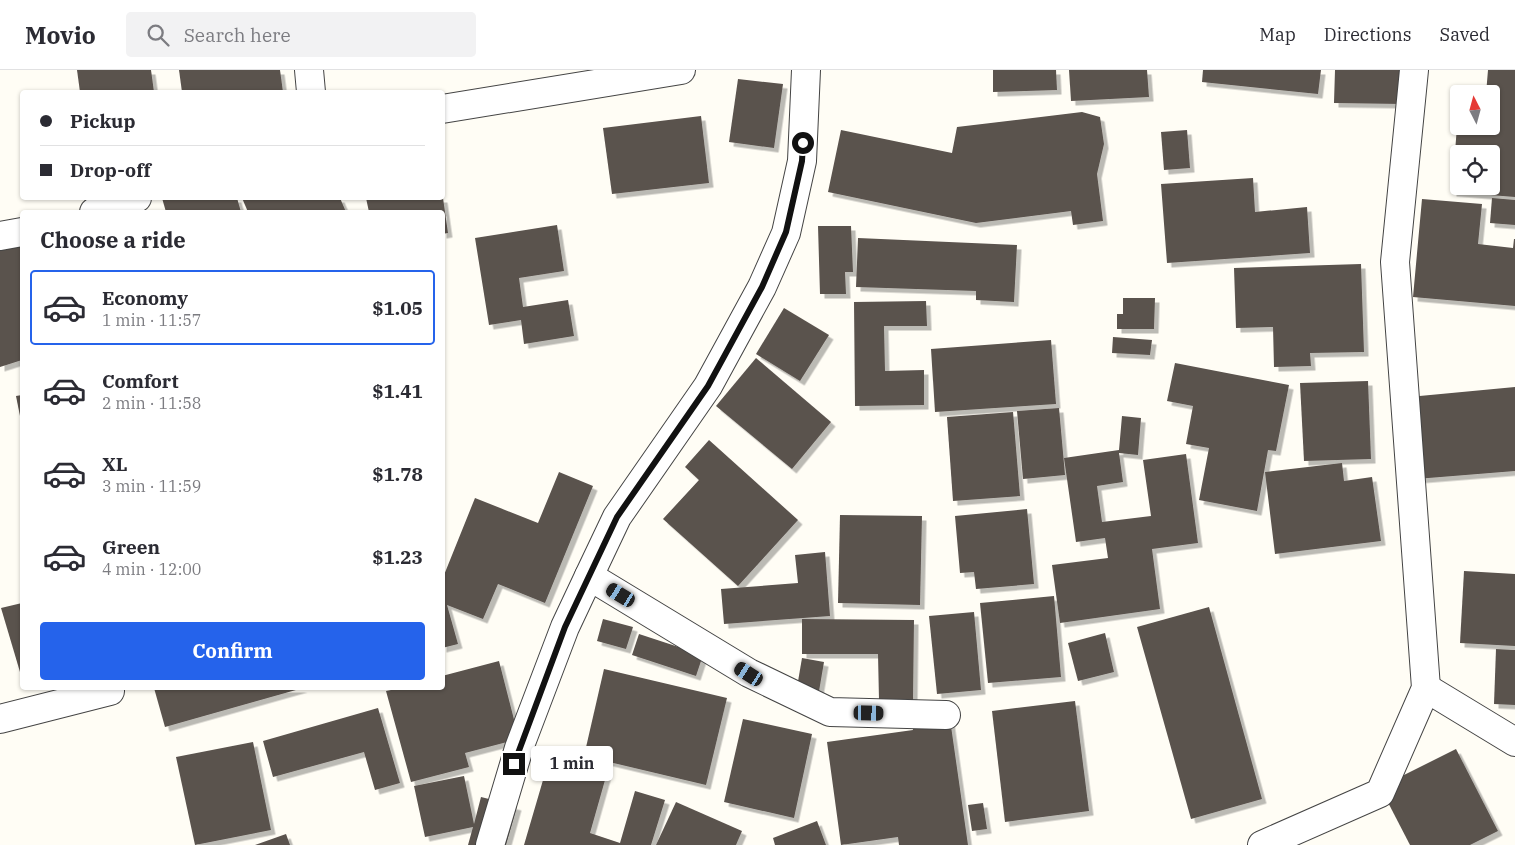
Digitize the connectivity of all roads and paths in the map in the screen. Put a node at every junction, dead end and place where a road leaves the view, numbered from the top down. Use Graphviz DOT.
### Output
graph roads {
  1 [pos="309,70"];
  2 [pos="681,70"];
  3 [pos="806,70"];
  4 [pos="1414,70"];
  5 [pos="312,90"];
  6 [pos="445,109"];
  7 [pos="131,200"];
  8 [pos="100,210"];
  9 [pos="20,232"];
  10 [pos="0,236"];
  11 [pos="589,576"];
  12 [pos="1426,688"];
  13 [pos="110,691"];
  14 [pos="946,715"];
  15 [pos="0,719"];
  16 [pos="1515,742"];
  17 [pos="490,845"];
  18 [pos="1262,845"];
  1 -- 5 [label="street"];
  2 -- 6 [label="street"];
  3 -- 11 [label="street"];
  4 -- 12 [label="street"];
  7 -- 8 [label="street"];
  9 -- 10 [label="street"];
  11 -- 14 [label="street"];
  11 -- 17 [label="street"];
  12 -- 16 [label="street"];
  12 -- 18 [label="street"];
  13 -- 15 [label="street"];
}
